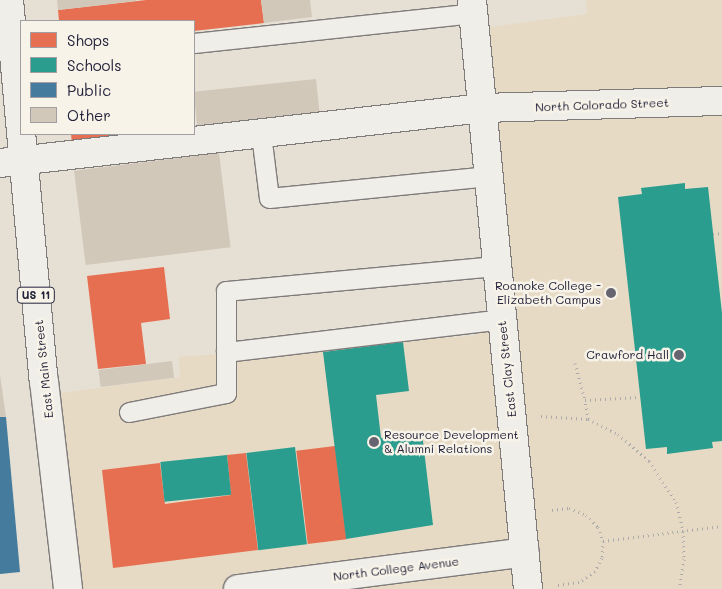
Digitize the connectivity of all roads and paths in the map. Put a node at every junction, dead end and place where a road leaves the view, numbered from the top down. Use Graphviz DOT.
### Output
graph roads {
  1 [pos="9,0"];
  2 [pos="473,7"];
  3 [pos="195,43"];
  4 [pos="18,62"];
  5 [pos="722,101"];
  6 [pos="483,108"];
  7 [pos="261,134"];
  8 [pos="12,162"];
  9 [pos="489,176"];
  10 [pos="722,233"];
  11 [pos="713,234"];
  12 [pos="497,266"];
  13 [pos="502,319"];
  14 [pos="226,352"];
  15 [pos="575,363"];
  16 [pos="640,397"];
  17 [pos="585,400"];
  18 [pos="129,412"];
  19 [pos="535,417"];
  20 [pos="588,419"];
  21 [pos="546,510"];
  22 [pos="722,526"];
  23 [pos="683,531"];
  24 [pos="603,541"];
  25 [pos="525,552"];
  26 [pos="557,585"];
  27 [pos="68,589"];
  28 [pos="238,589"];
  29 [pos="528,589"];
  30 [pos="679,589"];
  1 -- 4 [label="street, East Main Street / US 11"];
  2 -- 3 [label="lane"];
  2 -- 6 [label="street, East Clay Street"];
  4 -- 8 [label="street, East Main Street / US 11"];
  5 -- 6 [label="street, North Colorado Street"];
  6 -- 7 [label="street, North Colorado Street"];
  6 -- 9 [label="street, East Clay Street"];
  7 -- 8 [label="street, North Colorado Street"];
  7 -- 9 [label="lane"];
  8 -- 27 [label="street, East Main Street / US 11"];
  9 -- 12 [label="street, East Clay Street"];
  10 -- 11 [label="path"];
  12 -- 13 [label="street, East Clay Street"];
  12 -- 14 [label="lane"];
  13 -- 14 [label="lane"];
  13 -- 25 [label="street, East Clay Street"];
  14 -- 18 [label="lane"];
  15 -- 17 [label="path"];
  16 -- 17 [label="path"];
  17 -- 20 [label="path"];
  19 -- 20 [label="path"];
  20 -- 23 [label="path"];
  21 -- 24 [label="path"];
  22 -- 23 [label="path"];
  23 -- 24 [label="path"];
  23 -- 30 [label="path"];
  24 -- 26 [label="path"];
  25 -- 28 [label="street, North College Avenue"];
  25 -- 29 [label="street, East Clay Street"];
}
